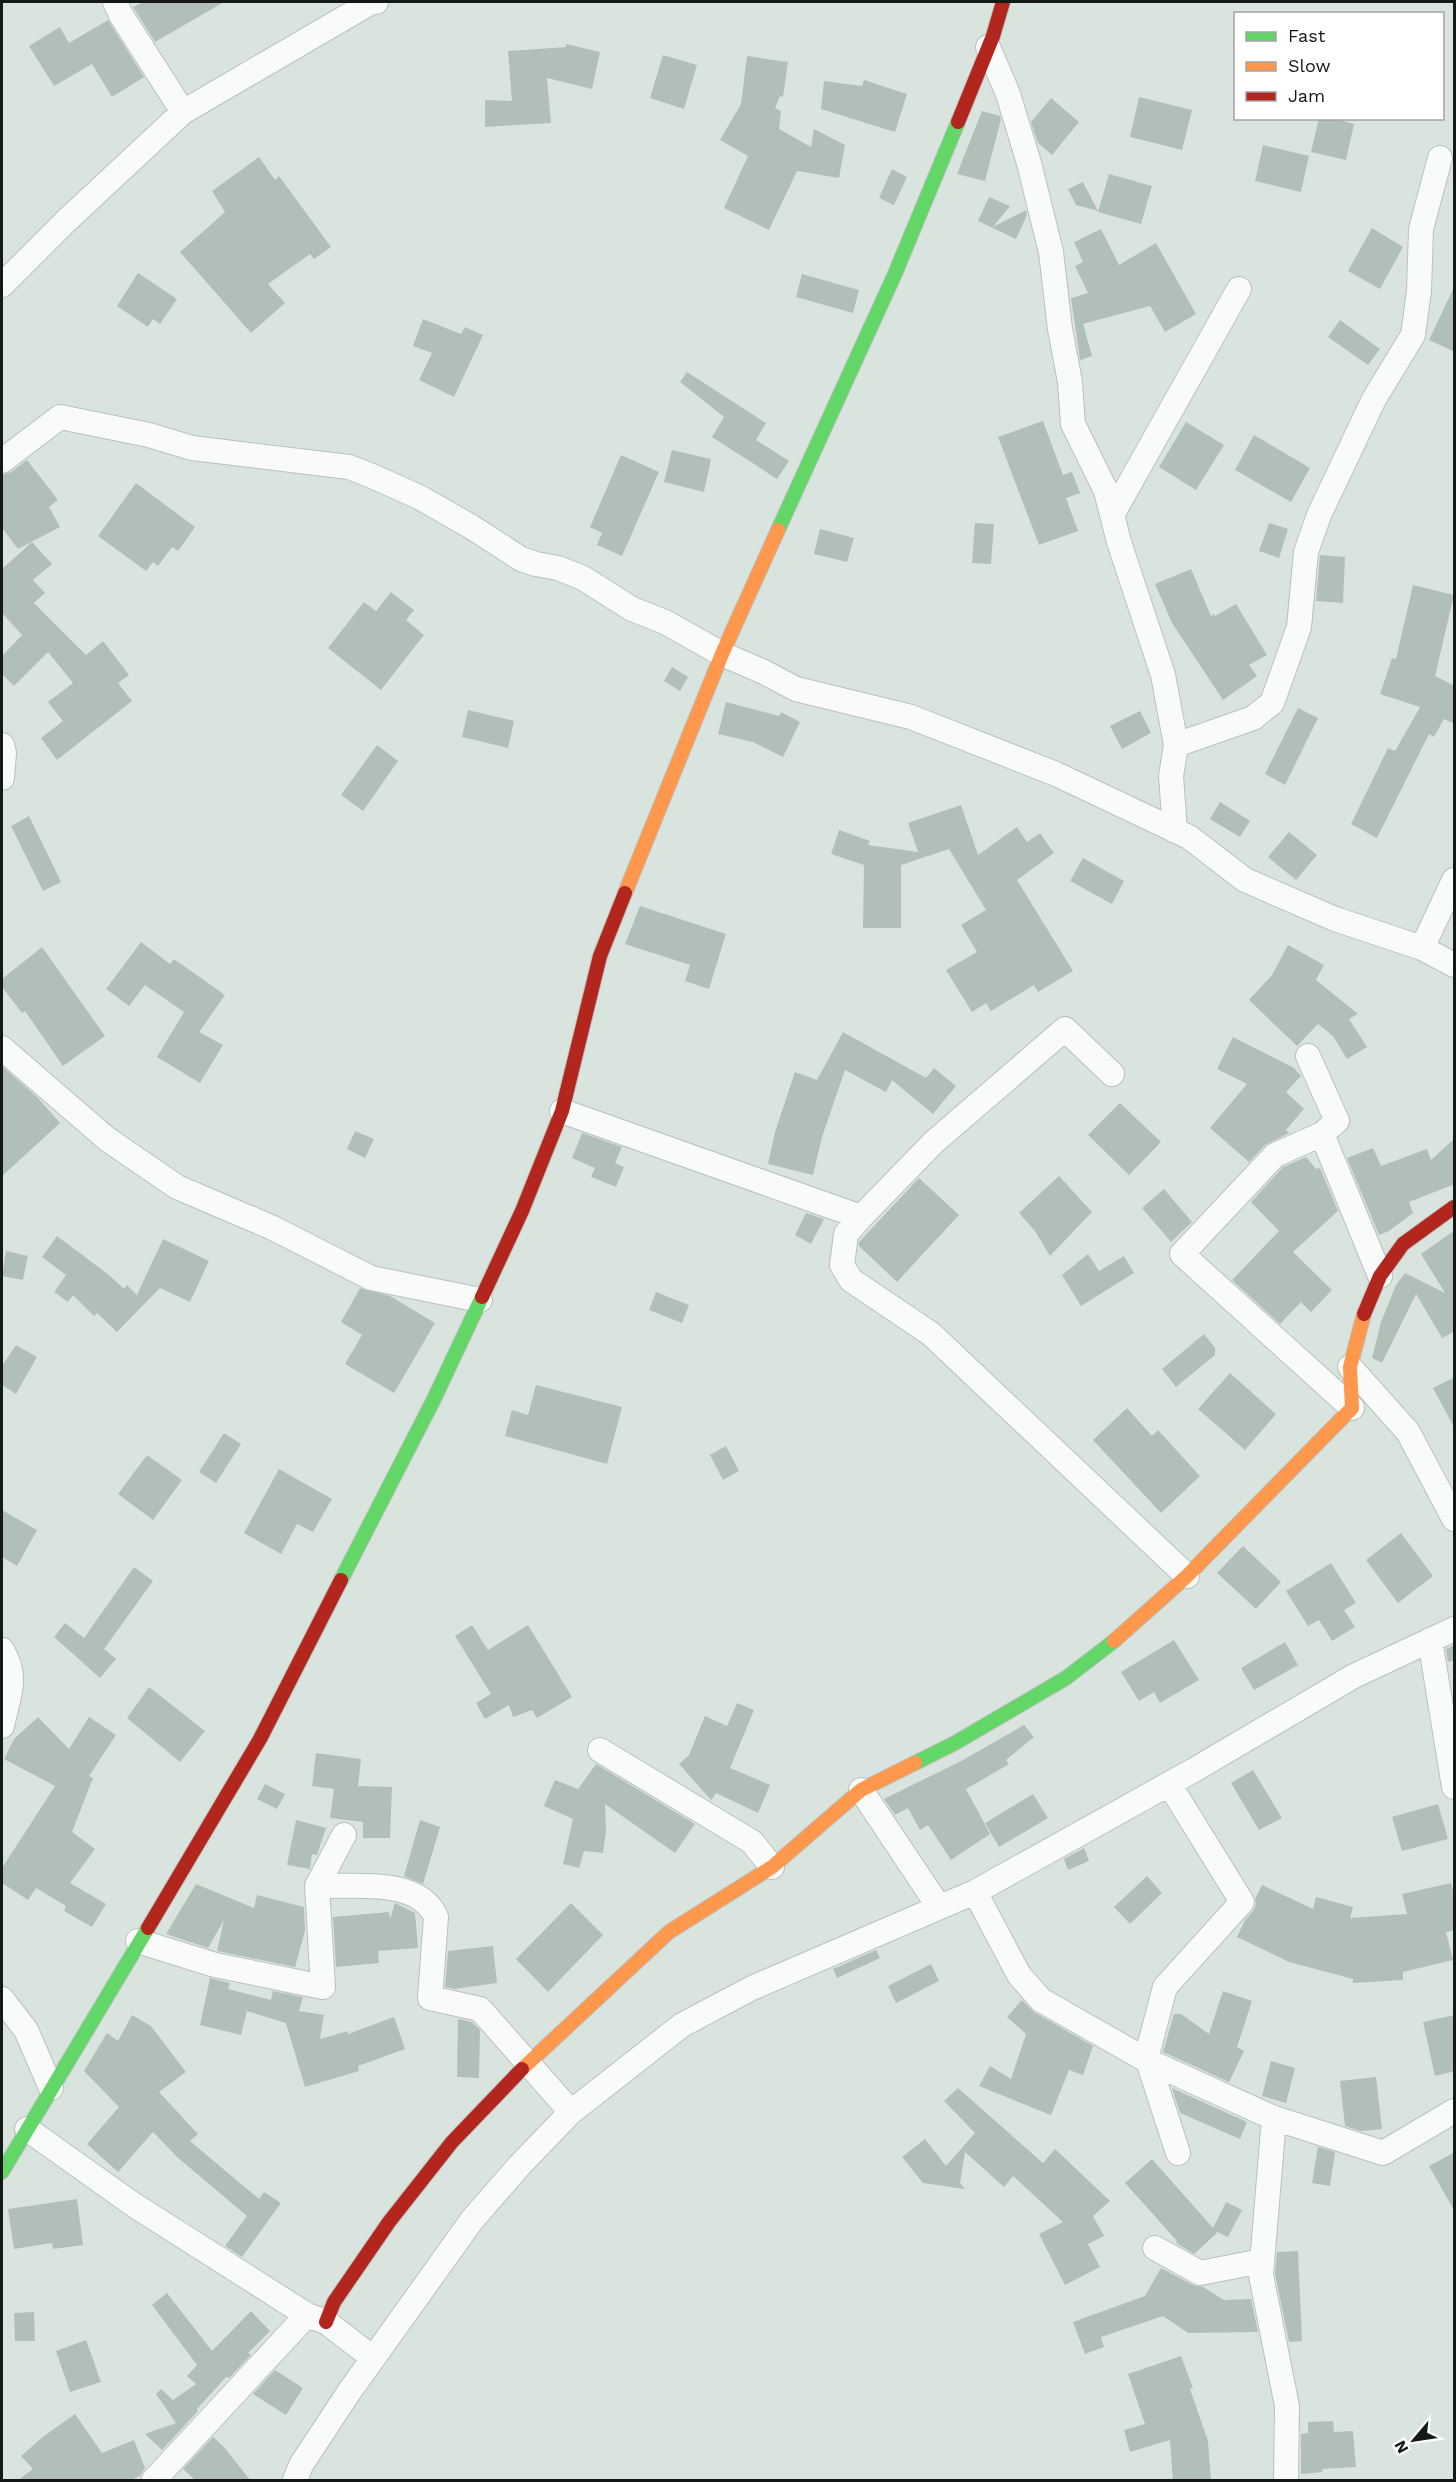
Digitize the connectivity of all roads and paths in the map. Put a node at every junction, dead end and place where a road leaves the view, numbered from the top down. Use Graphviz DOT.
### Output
graph roads {
  1 [pos="115,2"];
  2 [pos="372,2"];
  3 [pos="1003,2"];
  4 [pos="988,47"];
  5 [pos="183,112"];
  6 [pos="1440,158"];
  7 [pos="2,282"];
  8 [pos="1239,289"];
  9 [pos="2,461"];
  10 [pos="1112,515"];
  11 [pos="722,654"];
  12 [pos="2,745"];
  13 [pos="1176,745"];
  14 [pos="2,778"];
  15 [pos="1175,831"];
  16 [pos="1455,880"];
  17 [pos="1422,948"];
  18 [pos="1455,965"];
  19 [pos="2,1048"];
  20 [pos="1308,1056"];
  21 [pos="1112,1074"];
  22 [pos="562,1111"];
  23 [pos="1322,1134"];
  24 [pos="1455,1207"];
  25 [pos="861,1217"];
  26 [pos="1380,1276"];
  27 [pos="480,1300"];
  28 [pos="1350,1367"];
  29 [pos="1352,1407"];
  30 [pos="1455,1519"];
  31 [pos="1187,1576"];
  32 [pos="1455,1629"];
  33 [pos="1430,1640"];
  34 [pos="2,1650"];
  35 [pos="2,1726"];
  36 [pos="600,1750"];
  37 [pos="1169,1784"];
  38 [pos="1455,1787"];
  39 [pos="861,1790"];
  40 [pos="344,1835"];
  41 [pos="771,1867"];
  42 [pos="317,1886"];
  43 [pos="975,1892"];
  44 [pos="939,1907"];
  45 [pos="138,1941"];
  46 [pos="2,1999"];
  47 [pos="1147,2060"];
  48 [pos="528,2062"];
  49 [pos="51,2088"];
  50 [pos="1455,2111"];
  51 [pos="571,2112"];
  52 [pos="1274,2118"];
  53 [pos="27,2129"];
  54 [pos="1178,2153"];
  55 [pos="2,2172"];
  56 [pos="1155,2248"];
  57 [pos="1262,2261"];
  58 [pos="316,2318"];
  59 [pos="373,2358"];
  60 [pos="154,2481"];
  61 [pos="295,2481"];
  62 [pos="1286,2481"];
  1 -- 5 [label="street"];
  2 -- 5 [label="street"];
  3 -- 4 [label="street"];
  4 -- 10 [label="street"];
  4 -- 11 [label="street"];
  5 -- 7 [label="street"];
  6 -- 13 [label="street"];
  8 -- 10 [label="street"];
  9 -- 11 [label="street"];
  10 -- 13 [label="street"];
  11 -- 15 [label="street"];
  11 -- 22 [label="street"];
  12 -- 14 [label="street"];
  13 -- 15 [label="street"];
  15 -- 17 [label="street"];
  16 -- 17 [label="street"];
  17 -- 18 [label="street"];
  19 -- 27 [label="street"];
  20 -- 23 [label="street"];
  21 -- 25 [label="street"];
  22 -- 25 [label="street"];
  22 -- 27 [label="street"];
  23 -- 26 [label="street"];
  23 -- 29 [label="street"];
  24 -- 26 [label="street"];
  25 -- 31 [label="street"];
  26 -- 28 [label="street"];
  27 -- 45 [label="street"];
  28 -- 29 [label="street"];
  28 -- 30 [label="street"];
  29 -- 31 [label="street"];
  31 -- 39 [label="street"];
  32 -- 33 [label="street"];
  33 -- 37 [label="street"];
  33 -- 38 [label="street"];
  34 -- 35 [label="street"];
  36 -- 41 [label="street"];
  37 -- 43 [label="street"];
  37 -- 47 [label="street"];
  39 -- 41 [label="street"];
  39 -- 44 [label="street"];
  40 -- 42 [label="street"];
  41 -- 48 [label="street"];
  42 -- 45 [label="street"];
  42 -- 48 [label="street"];
  43 -- 44 [label="street"];
  43 -- 47 [label="street"];
  44 -- 51 [label="street"];
  45 -- 49 [label="street"];
  46 -- 49 [label="street"];
  47 -- 52 [label="street"];
  47 -- 54 [label="street"];
  48 -- 51 [label="street"];
  48 -- 58 [label="street"];
  49 -- 53 [label="street"];
  50 -- 52 [label="street"];
  51 -- 59 [label="street"];
  52 -- 57 [label="street"];
  53 -- 55 [label="street"];
  53 -- 58 [label="street"];
  56 -- 57 [label="street"];
  57 -- 62 [label="street"];
  58 -- 59 [label="street"];
  58 -- 60 [label="street"];
  59 -- 61 [label="street"];
}
